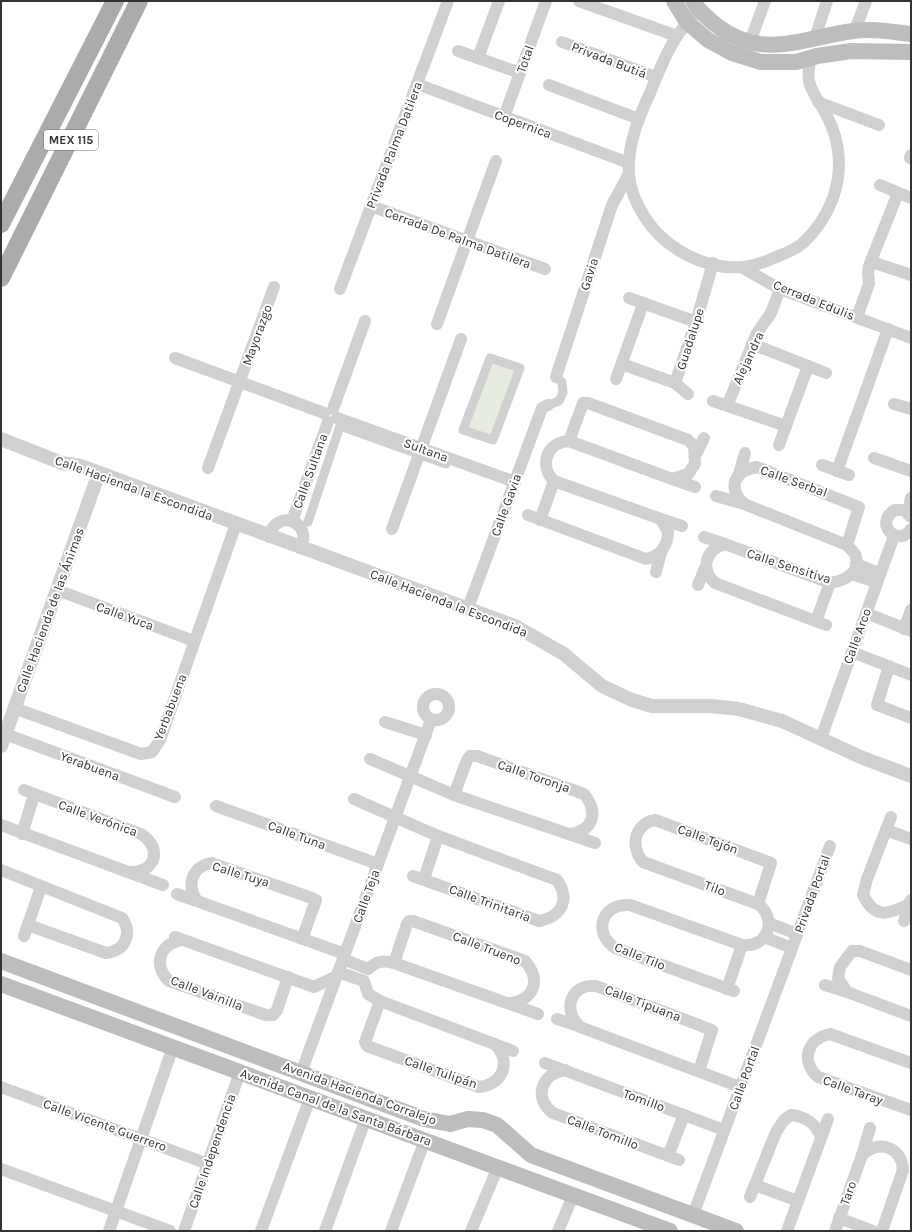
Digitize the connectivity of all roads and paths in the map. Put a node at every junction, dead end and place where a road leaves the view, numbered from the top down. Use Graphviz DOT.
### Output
graph roads {
  1 [pos="115,1"];
  2 [pos="139,1"];
  3 [pos="448,1"];
  4 [pos="499,1"];
  5 [pos="546,1"];
  6 [pos="579,1"];
  7 [pos="674,1"];
  8 [pos="765,1"];
  9 [pos="827,1"];
  10 [pos="866,1"];
  11 [pos="696,6"];
  12 [pos="687,22"];
  13 [pos="855,30"];
  14 [pos="911,34"];
  15 [pos="677,36"];
  16 [pos="815,38"];
  17 [pos="562,42"];
  18 [pos="750,42"];
  19 [pos="458,51"];
  20 [pos="911,52"];
  21 [pos="478,58"];
  22 [pos="811,58"];
  23 [pos="520,73"];
  24 [pos="656,77"];
  25 [pos="417,84"];
  26 [pos="549,85"];
  27 [pos="818,102"];
  28 [pos="504,117"];
  29 [pos="639,119"];
  30 [pos="879,125"];
  31 [pos="496,161"];
  32 [pos="629,168"];
  33 [pos="880,185"];
  34 [pos="898,193"];
  35 [pos="911,198"];
  36 [pos="371,206"];
  37 [pos="1,224"];
  38 [pos="467,241"];
  39 [pos="872,262"];
  40 [pos="713,263"];
  41 [pos="741,267"];
  42 [pos="544,269"];
  43 [pos="911,275"];
  44 [pos="1,278"];
  45 [pos="274,287"];
  46 [pos="340,289"];
  47 [pos="780,289"];
  48 [pos="629,298"];
  49 [pos="643,304"];
  50 [pos="857,317"];
  51 [pos="365,321"];
  52 [pos="696,322"];
  53 [pos="437,324"];
  54 [pos="888,329"];
  55 [pos="911,338"];
  56 [pos="460,339"];
  57 [pos="752,344"];
  58 [pos="175,358"];
  59 [pos="622,364"];
  60 [pos="808,366"];
  61 [pos="826,373"];
  62 [pos="556,377"];
  63 [pos="616,379"];
  64 [pos="240,382"];
  65 [pos="675,383"];
  66 [pos="688,394"];
  67 [pos="712,401"];
  68 [pos="894,404"];
  69 [pos="548,405"];
  70 [pos="727,406"];
  71 [pos="911,409"];
  72 [pos="331,416"];
  73 [pos="786,426"];
  74 [pos="1,430"];
  75 [pos="466,431"];
  76 [pos="704,438"];
  77 [pos="1,439"];
  78 [pos="569,442"];
  79 [pos="779,444"];
  80 [pos="527,448"];
  81 [pos="420,451"];
  82 [pos="745,453"];
  83 [pos="696,454"];
  84 [pos="547,455"];
  85 [pos="874,458"];
  86 [pos="822,465"];
  87 [pos="81,466"];
  88 [pos="208,468"];
  89 [pos="837,471"];
  90 [pos="911,471"];
  91 [pos="99,473"];
  92 [pos="739,474"];
  93 [pos="849,475"];
  94 [pos="672,478"];
  95 [pos="554,481"];
  96 [pos="515,482"];
  97 [pos="501,483"];
  98 [pos="695,487"];
  99 [pos="716,496"];
  100 [pos="744,504"];
  101 [pos="528,515"];
  102 [pos="911,517"];
  103 [pos="661,519"];
  104 [pos="540,520"];
  105 [pos="292,521"];
  106 [pos="308,522"];
  107 [pos="236,524"];
  108 [pos="682,526"];
  109 [pos="392,529"];
  110 [pos="910,533"];
  111 [pos="894,536"];
  112 [pos="269,537"];
  113 [pos="704,537"];
  114 [pos="725,544"];
  115 [pos="847,545"];
  116 [pos="300,548"];
  117 [pos="661,552"];
  118 [pos="706,564"];
  119 [pos="854,569"];
  120 [pos="656,572"];
  121 [pos="878,578"];
  122 [pos="830,582"];
  123 [pos="698,585"];
  124 [pos="57,590"];
  125 [pos="468,608"];
  126 [pos="911,610"];
  127 [pos="866,613"];
  128 [pos="908,630"];
  129 [pos="194,641"];
  130 [pos="852,652"];
  131 [pos="889,666"];
  132 [pos="911,675"];
  133 [pos="14,708"];
  134 [pos="911,718"];
  135 [pos="432,720"];
  136 [pos="386,722"];
  137 [pos="426,735"];
  138 [pos="821,738"];
  139 [pos="3,740"];
  140 [pos="370,758"];
  141 [pos="411,775"];
  142 [pos="911,776"];
  143 [pos="454,795"];
  144 [pos="175,796"];
  145 [pos="354,799"];
  146 [pos="216,806"];
  147 [pos="396,816"];
  148 [pos="891,817"];
  149 [pos="1,825"];
  150 [pos="886,830"];
  151 [pos="22,834"];
  152 [pos="570,834"];
  153 [pos="438,836"];
  154 [pos="911,839"];
  155 [pos="595,843"];
  156 [pos="830,846"];
  157 [pos="643,862"];
  158 [pos="378,864"];
  159 [pos="1,870"];
  160 [pos="128,872"];
  161 [pos="163,885"];
  162 [pos="41,887"];
  163 [pos="177,894"];
  164 [pos="197,901"];
  165 [pos="910,901"];
  166 [pos="758,904"];
  167 [pos="904,921"];
  168 [pos="767,930"];
  169 [pos="169,935"];
  170 [pos="302,939"];
  171 [pos="181,940"];
  172 [pos="795,941"];
  173 [pos="742,945"];
  174 [pos="344,957"];
  175 [pos="1,961"];
  176 [pos="394,963"];
  177 [pos="911,970"];
  178 [pos="338,974"];
  179 [pos="288,977"];
  180 [pos="1,984"];
  181 [pos="825,985"];
  182 [pos="847,992"];
  183 [pos="380,1001"];
  184 [pos="511,1004"];
  185 [pos="538,1014"];
  186 [pos="911,1016"];
  187 [pos="557,1019"];
  188 [pos="580,1026"];
  189 [pos="495,1044"];
  190 [pos="174,1047"];
  191 [pos="513,1051"];
  192 [pos="545,1063"];
  193 [pos="911,1063"];
  194 [pos="565,1070"];
  195 [pos="699,1071"];
  196 [pos="240,1072"];
  197 [pos="301,1073"];
  198 [pos="1,1086"];
  199 [pos="740,1087"];
  200 [pos="310,1098"];
  201 [pos="911,1110"];
  202 [pos="684,1115"];
  203 [pos="366,1118"];
  204 [pos="828,1119"];
  205 [pos="870,1128"];
  206 [pos="724,1130"];
  207 [pos="821,1137"];
  208 [pos="142,1138"];
  209 [pos="425,1140"];
  210 [pos="862,1155"];
  211 [pos="208,1164"];
  212 [pos="498,1167"];
  213 [pos="907,1168"];
  214 [pos="1,1169"];
  215 [pos="573,1196"];
  216 [pos="798,1201"];
  217 [pos="116,1211"];
  218 [pos="693,1215"];
  219 [pos="839,1218"];
  220 [pos="663,1230"];
  221 [pos="109,1231"];
  222 [pos="170,1231"];
  223 [pos="184,1231"];
  224 [pos="261,1231"];
  225 [pos="325,1231"];
  226 [pos="391,1231"];
  227 [pos="471,1231"];
  228 [pos="558,1231"];
  229 [pos="736,1231"];
  230 [pos="787,1231"];
  231 [pos="835,1231"];
  232 [pos="873,1231"];
  233 [pos="882,1231"];
  1 -- 37 [label="main road, MEX 115"];
  2 -- 44 [label="main road, MEX 115"];
  3 -- 25 [label="street, Privada Palma Datilera"];
  4 -- 21 [label="street"];
  5 -- 23 [label="street, Total"];
  6 -- 15 [label="street"];
  7 -- 12 [label="main road"];
  8 -- 18 [label="street"];
  9 -- 16 [label="street"];
  10 -- 13 [label="street"];
  11 -- 12 [label="street"];
  11 -- 18 [label="main road"];
  12 -- 15 [label="street"];
  12 -- 22 [label="main road"];
  13 -- 14 [label="main road"];
  13 -- 16 [label="main road"];
  15 -- 24 [label="street"];
  16 -- 18 [label="main road"];
  17 -- 24 [label="street, Privada Butiá"];
  19 -- 21 [label="street"];
  20 -- 22 [label="main road"];
  21 -- 23 [label="street"];
  22 -- 27 [label="street"];
  23 -- 28 [label="street, Total"];
  24 -- 29 [label="street"];
  25 -- 28 [label="street, Copernica"];
  25 -- 36 [label="street, Privada Palma Datilera"];
  26 -- 29 [label="street"];
  27 -- 30 [label="street"];
  27 -- 41 [label="street"];
  28 -- 32 [label="street, Copernica"];
  29 -- 32 [label="street"];
  31 -- 38 [label="street"];
  32 -- 40 [label="street"];
  32 -- 62 [label="street, Gavia"];
  33 -- 34 [label="street"];
  34 -- 35 [label="street"];
  34 -- 39 [label="street"];
  36 -- 38 [label="street, Cerrada De Palma Datilera"];
  36 -- 46 [label="street, Privada Palma Datilera"];
  38 -- 42 [label="street, Cerrada De Palma Datilera"];
  38 -- 53 [label="street"];
  39 -- 43 [label="street"];
  39 -- 50 [label="street"];
  40 -- 41 [label="street"];
  40 -- 52 [label="street, Guadalupe"];
  41 -- 47 [label="street, Cerrada Edulis"];
  45 -- 64 [label="street, Mayorazgo"];
  47 -- 50 [label="street, Cerrada Edulis"];
  47 -- 57 [label="street, Alejandra"];
  48 -- 49 [label="street"];
  49 -- 52 [label="street"];
  49 -- 59 [label="street"];
  50 -- 54 [label="street, Cerrada Edulis"];
  51 -- 72 [label="street, Calle Sultana"];
  52 -- 65 [label="street, Guadalupe"];
  54 -- 55 [label="street, Cerrada Edulis"];
  54 -- 89 [label="street"];
  56 -- 81 [label="street"];
  57 -- 60 [label="street"];
  57 -- 70 [label="street, Alejandra"];
  58 -- 64 [label="street, Sultana"];
  59 -- 63 [label="street"];
  59 -- 65 [label="street, Guadalupe"];
  60 -- 61 [label="street"];
  60 -- 73 [label="street"];
  62 -- 69 [label="street"];
  64 -- 72 [label="street, Sultana"];
  64 -- 88 [label="street, Mayorazgo"];
  65 -- 66 [label="street"];
  67 -- 70 [label="street"];
  68 -- 71 [label="street"];
  69 -- 80 [label="street, Calle Gavia"];
  70 -- 73 [label="street"];
  72 -- 81 [label="street, Sultana"];
  72 -- 105 [label="street, Calle Sultana"];
  73 -- 79 [label="street"];
  74 -- 87 [label="street"];
  75 -- 75 [label="street"];
  76 -- 83 [label="street"];
  77 -- 87 [label="street, Calle Hacienda la Escondida"];
  78 -- 83 [label="street"];
  78 -- 84 [label="street"];
  78 -- 94 [label="street"];
  80 -- 84 [label="street"];
  80 -- 96 [label="street, Calle Gavia"];
  81 -- 96 [label="street, Sultana"];
  81 -- 97 [label="street"];
  81 -- 106 [label="street"];
  81 -- 109 [label="street"];
  82 -- 92 [label="street"];
  83 -- 94 [label="street"];
  84 -- 95 [label="street"];
  85 -- 90 [label="street"];
  86 -- 89 [label="street"];
  87 -- 91 [label="street, Calle Hacienda la Escondida"];
  89 -- 93 [label="street"];
  91 -- 107 [label="street, Calle Hacienda la Escondida"];
  91 -- 124 [label="street, Calle Hacienda de las Ánimas"];
  92 -- 100 [label="street"];
  92 -- 115 [label="street, Calle Serbal"];
  94 -- 98 [label="street"];
  95 -- 103 [label="street"];
  95 -- 104 [label="street"];
  96 -- 125 [label="street, Calle Gavia"];
  99 -- 100 [label="street"];
  100 -- 115 [label="street"];
  101 -- 104 [label="street"];
  102 -- 111 [label="street"];
  103 -- 108 [label="street"];
  103 -- 117 [label="street"];
  104 -- 117 [label="street"];
  105 -- 112 [label="street, Calle Sultana"];
  105 -- 116 [label="street, Calle Sultana"];
  107 -- 112 [label="street, Calle Hacienda la Escondida"];
  107 -- 129 [label="street, Yerbabuena"];
  110 -- 111 [label="street"];
  111 -- 121 [label="street, Calle Arco"];
  112 -- 116 [label="street, Calle Hacienda la Escondida"];
  113 -- 114 [label="street, Calle Sensitiva"];
  114 -- 118 [label="street"];
  114 -- 122 [label="street, Calle Sensitiva"];
  115 -- 119 [label="street"];
  116 -- 125 [label="street, Calle Hacienda la Escondida"];
  117 -- 120 [label="street"];
  118 -- 122 [label="street"];
  118 -- 123 [label="street"];
  119 -- 121 [label="street"];
  119 -- 122 [label="street, Calle Sensitiva"];
  121 -- 127 [label="street, Calle Arco"];
  124 -- 129 [label="street, Calle Yuca"];
  124 -- 133 [label="street, Calle Hacienda de las Ánimas"];
  125 -- 138 [label="street, Calle Hacienda la Escondida"];
  126 -- 128 [label="street"];
  127 -- 128 [label="street"];
  127 -- 130 [label="street, Calle Arco"];
  129 -- 133 [label="street, Yerbabuena"];
  130 -- 131 [label="street"];
  130 -- 138 [label="street, Calle Arco"];
  131 -- 132 [label="street"];
  131 -- 134 [label="street"];
  133 -- 139 [label="street, Calle Hacienda de las Ánimas"];
  135 -- 137 [label="street, Calle Teja"];
  136 -- 137 [label="street"];
  137 -- 141 [label="street, Calle Teja"];
  138 -- 142 [label="street, Calle Hacienda la Escondida"];
  139 -- 144 [label="street, Yerabuena"];
  140 -- 141 [label="street"];
  141 -- 143 [label="street"];
  141 -- 147 [label="street, Calle Teja"];
  143 -- 152 [label="street"];
  143 -- 152 [label="street, Calle Toronja"];
  145 -- 147 [label="street, Calle Trinitaria"];
  146 -- 158 [label="street, Calle Tuna"];
  147 -- 153 [label="street, Calle Trinitaria"];
  147 -- 158 [label="street, Calle Teja"];
  148 -- 150 [label="street"];
  149 -- 151 [label="street"];
  150 -- 154 [label="street"];
  150 -- 165 [label="street"];
  151 -- 160 [label="street"];
  151 -- 160 [label="street, Calle Verónica"];
  152 -- 155 [label="street"];
  153 -- 153 [label="street, Calle Trinitaria"];
  156 -- 172 [label="street, Privada Portal"];
  157 -- 166 [label="street, Tilo"];
  157 -- 166 [label="street, Calle Tejón"];
  158 -- 174 [label="street, Calle Teja"];
  159 -- 162 [label="street"];
  160 -- 161 [label="street"];
  162 -- 162 [label="street"];
  163 -- 164 [label="street"];
  164 -- 170 [label="street"];
  164 -- 170 [label="street, Calle Tuya"];
  165 -- 167 [label="street"];
  166 -- 168 [label="street"];
  168 -- 172 [label="street"];
  168 -- 173 [label="street"];
  169 -- 171 [label="street"];
  170 -- 174 [label="street"];
  171 -- 179 [label="street"];
  171 -- 179 [label="street, Calle Vainilla"];
  172 -- 199 [label="street, Calle Portal"];
  173 -- 173 [label="street, Calle Tilo"];
  174 -- 176 [label="street"];
  174 -- 178 [label="street, Calle Teja"];
  175 -- 197 [label="main road, Avenida Hacienda Corralejo"];
  176 -- 184 [label="street"];
  176 -- 184 [label="street, Calle Trueno"];
  177 -- 182 [label="street"];
  178 -- 179 [label="street"];
  178 -- 183 [label="street"];
  178 -- 197 [label="street, Calle Teja"];
  180 -- 190 [label="main road, Avenida Canal de la Santa Bárbara"];
  181 -- 182 [label="street"];
  182 -- 186 [label="street"];
  183 -- 189 [label="street"];
  183 -- 189 [label="street, Calle Tulipán"];
  184 -- 185 [label="street"];
  187 -- 188 [label="street"];
  188 -- 195 [label="street"];
  188 -- 195 [label="street, Calle Tipuana"];
  189 -- 191 [label="street"];
  190 -- 196 [label="main road, Avenida Canal de la Santa Bárbara"];
  190 -- 208 [label="street"];
  192 -- 194 [label="street, Tomillo"];
  193 -- 201 [label="street, Calle Taray"];
  194 -- 202 [label="street, Tomillo"];
  194 -- 202 [label="street, Calle Tomillo"];
  195 -- 199 [label="street"];
  196 -- 200 [label="main road, Avenida Canal de la Santa Bárbara"];
  196 -- 211 [label="street, Calle Independencia"];
  197 -- 218 [label="main road, Avenida Hacienda Corralejo"];
  198 -- 208 [label="street, Calle Vicente Guerrero"];
  199 -- 206 [label="street, Calle Portal"];
  200 -- 203 [label="main road, Avenida Canal de la Santa Bárbara"];
  200 -- 224 [label="street"];
  202 -- 206 [label="street, Tomillo"];
  203 -- 209 [label="main road, Avenida Canal de la Santa Bárbara"];
  203 -- 225 [label="street"];
  204 -- 207 [label="street"];
  205 -- 210 [label="street, Taro"];
  206 -- 218 [label="street, Calle Portal"];
  207 -- 216 [label="street"];
  207 -- 216 [label="street"];
  208 -- 211 [label="street, Calle Vicente Guerrero"];
  208 -- 217 [label="street"];
  209 -- 212 [label="main road, Avenida Canal de la Santa Bárbara"];
  209 -- 226 [label="street"];
  210 -- 213 [label="street"];
  210 -- 219 [label="street, Taro"];
  211 -- 223 [label="street, Calle Independencia"];
  212 -- 215 [label="main road, Avenida Canal de la Santa Bárbara"];
  212 -- 227 [label="street"];
  213 -- 233 [label="street"];
  214 -- 217 [label="street"];
  215 -- 220 [label="main road, Avenida Canal de la Santa Bárbara"];
  215 -- 228 [label="street"];
  216 -- 230 [label="street"];
  217 -- 221 [label="street"];
  217 -- 222 [label="street"];
  218 -- 229 [label="main road, Avenida Hacienda Corralejo"];
  219 -- 231 [label="street, Taro"];
  219 -- 232 [label="street"];
}
